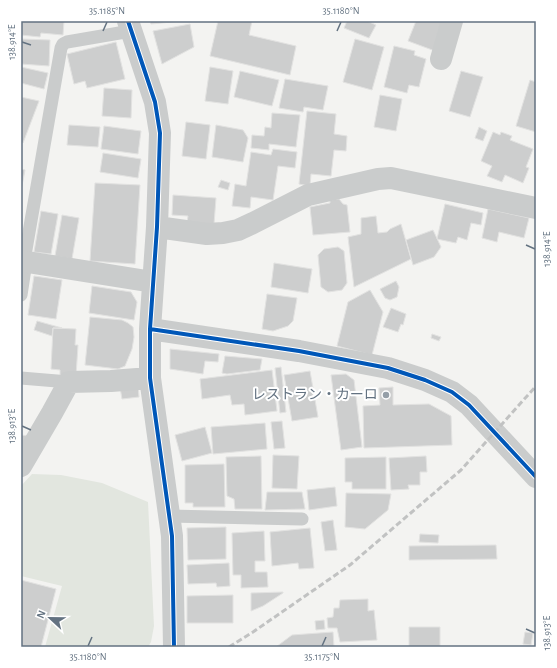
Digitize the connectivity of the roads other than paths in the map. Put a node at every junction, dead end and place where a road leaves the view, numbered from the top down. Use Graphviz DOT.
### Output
graph roads {
  1 [pos="452,21"];
  2 [pos="130,26"];
  3 [pos="441,59"];
  4 [pos="536,208"];
  5 [pos="157,227"];
  6 [pos="24,261"];
  7 [pos="153,282"];
  8 [pos="21,295"];
  9 [pos="150,329"];
  10 [pos="21,378"];
  11 [pos="150,378"];
  12 [pos="69,382"];
  13 [pos="21,466"];
  14 [pos="536,477"];
  15 [pos="170,516"];
  16 [pos="302,519"];
  17 [pos="174,647"];
  1 -- 3 [label="street"];
  2 -- 5 [label="street"];
  2 -- 6 [label="lane"];
  4 -- 5 [label="street"];
  5 -- 7 [label="street"];
  6 -- 7 [label="street"];
  6 -- 8 [label="lane"];
  7 -- 9 [label="street"];
  9 -- 11 [label="street"];
  9 -- 14 [label="street"];
  10 -- 12 [label="lane"];
  11 -- 12 [label="street"];
  11 -- 15 [label="street"];
  12 -- 13 [label="street"];
  15 -- 16 [label="lane"];
  15 -- 17 [label="street"];
}
